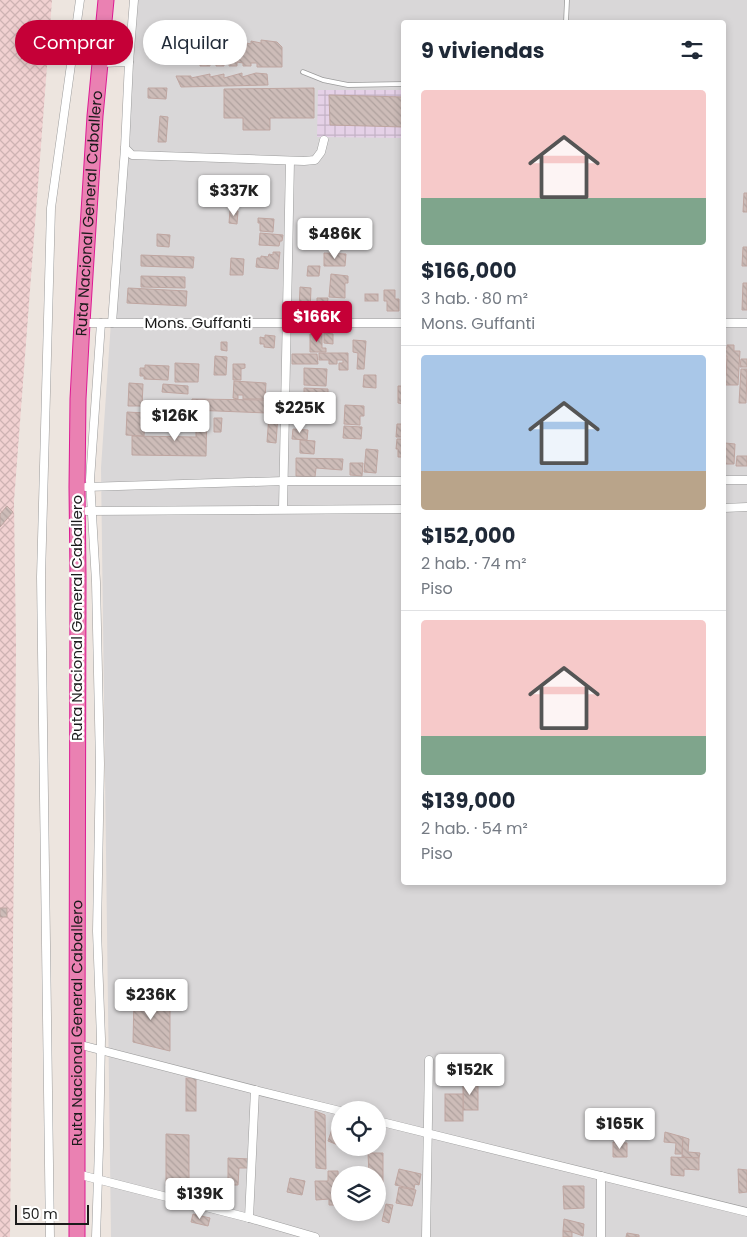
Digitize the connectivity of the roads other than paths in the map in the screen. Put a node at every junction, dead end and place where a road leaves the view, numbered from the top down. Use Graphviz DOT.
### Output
graph roads {
  1 [pos="80,0"];
  2 [pos="106,0"];
  3 [pos="134,0"];
  4 [pos="567,0"];
  5 [pos="104,20"];
  6 [pos="132,20"];
  7 [pos="566,20"];
  8 [pos="100,65"];
  9 [pos="129,65"];
  10 [pos="303,72"];
  11 [pos="401,84"];
  12 [pos="324,140"];
  13 [pos="125,148"];
  14 [pos="290,161"];
  15 [pos="286,322"];
  16 [pos="82,323"];
  17 [pos="101,323"];
  18 [pos="112,323"];
  19 [pos="401,323"];
  20 [pos="726,323"];
  21 [pos="747,323"];
  22 [pos="726,480"];
  23 [pos="747,480"];
  24 [pos="284,481"];
  25 [pos="401,481"];
  26 [pos="84,487"];
  27 [pos="747,507"];
  28 [pos="726,508"];
  29 [pos="283,509"];
  30 [pos="401,509"];
  31 [pos="84,511"];
  32 [pos="76,1044"];
  33 [pos="101,1050"];
  34 [pos="429,1060"];
  35 [pos="254,1090"];
  36 [pos="331,1109"];
  37 [pos="386,1122"];
  38 [pos="428,1133"];
  39 [pos="77,1174"];
  40 [pos="601,1176"];
  41 [pos="98,1179"];
  42 [pos="747,1212"];
  43 [pos="249,1218"];
  44 [pos="50,1237"];
  45 [pos="77,1237"];
  46 [pos="96,1237"];
  47 [pos="315,1237"];
  48 [pos="426,1237"];
  49 [pos="601,1237"];
  1 -- 44 [label="street"];
  2 -- 5 [label="highway, Ruta Nacional General Caballero"];
  3 -- 6 [label="street"];
  4 -- 7 [label="lane"];
  8 -- 16 [label="highway, Ruta Nacional General Caballero"];
  9 -- 13 [label="street"];
  10 -- 11 [label="lane"];
  12 -- 14 [label="street"];
  13 -- 14 [label="street"];
  13 -- 18 [label="street"];
  14 -- 15 [label="street"];
  15 -- 18 [label="street, Mons. Guffanti"];
  15 -- 19 [label="street, Mons. Guffanti"];
  15 -- 24 [label="street"];
  16 -- 17 [label="street, Mons. Guffanti"];
  16 -- 26 [label="highway, Ruta Nacional General Caballero"];
  17 -- 18 [label="street, Mons. Guffanti"];
  17 -- 26 [label="street"];
  20 -- 21 [label="street"];
  22 -- 23 [label="street"];
  24 -- 25 [label="street"];
  24 -- 26 [label="street"];
  24 -- 29 [label="street"];
  26 -- 31 [label="highway, Ruta Nacional General Caballero"];
  27 -- 28 [label="street"];
  29 -- 30 [label="street"];
  29 -- 31 [label="street"];
  31 -- 32 [label="highway, Ruta Nacional General Caballero"];
  31 -- 33 [label="street"];
  32 -- 33 [label="street"];
  32 -- 39 [label="highway, Ruta Nacional General Caballero"];
  33 -- 35 [label="street"];
  33 -- 41 [label="street"];
  34 -- 38 [label="street"];
  35 -- 36 [label="street"];
  35 -- 43 [label="street"];
  37 -- 38 [label="street"];
  38 -- 40 [label="street"];
  38 -- 48 [label="street"];
  39 -- 41 [label="street"];
  39 -- 45 [label="highway, Ruta Nacional General Caballero"];
  40 -- 42 [label="street"];
  40 -- 49 [label="street"];
  41 -- 43 [label="street"];
  41 -- 46 [label="street"];
  43 -- 47 [label="street"];
}
